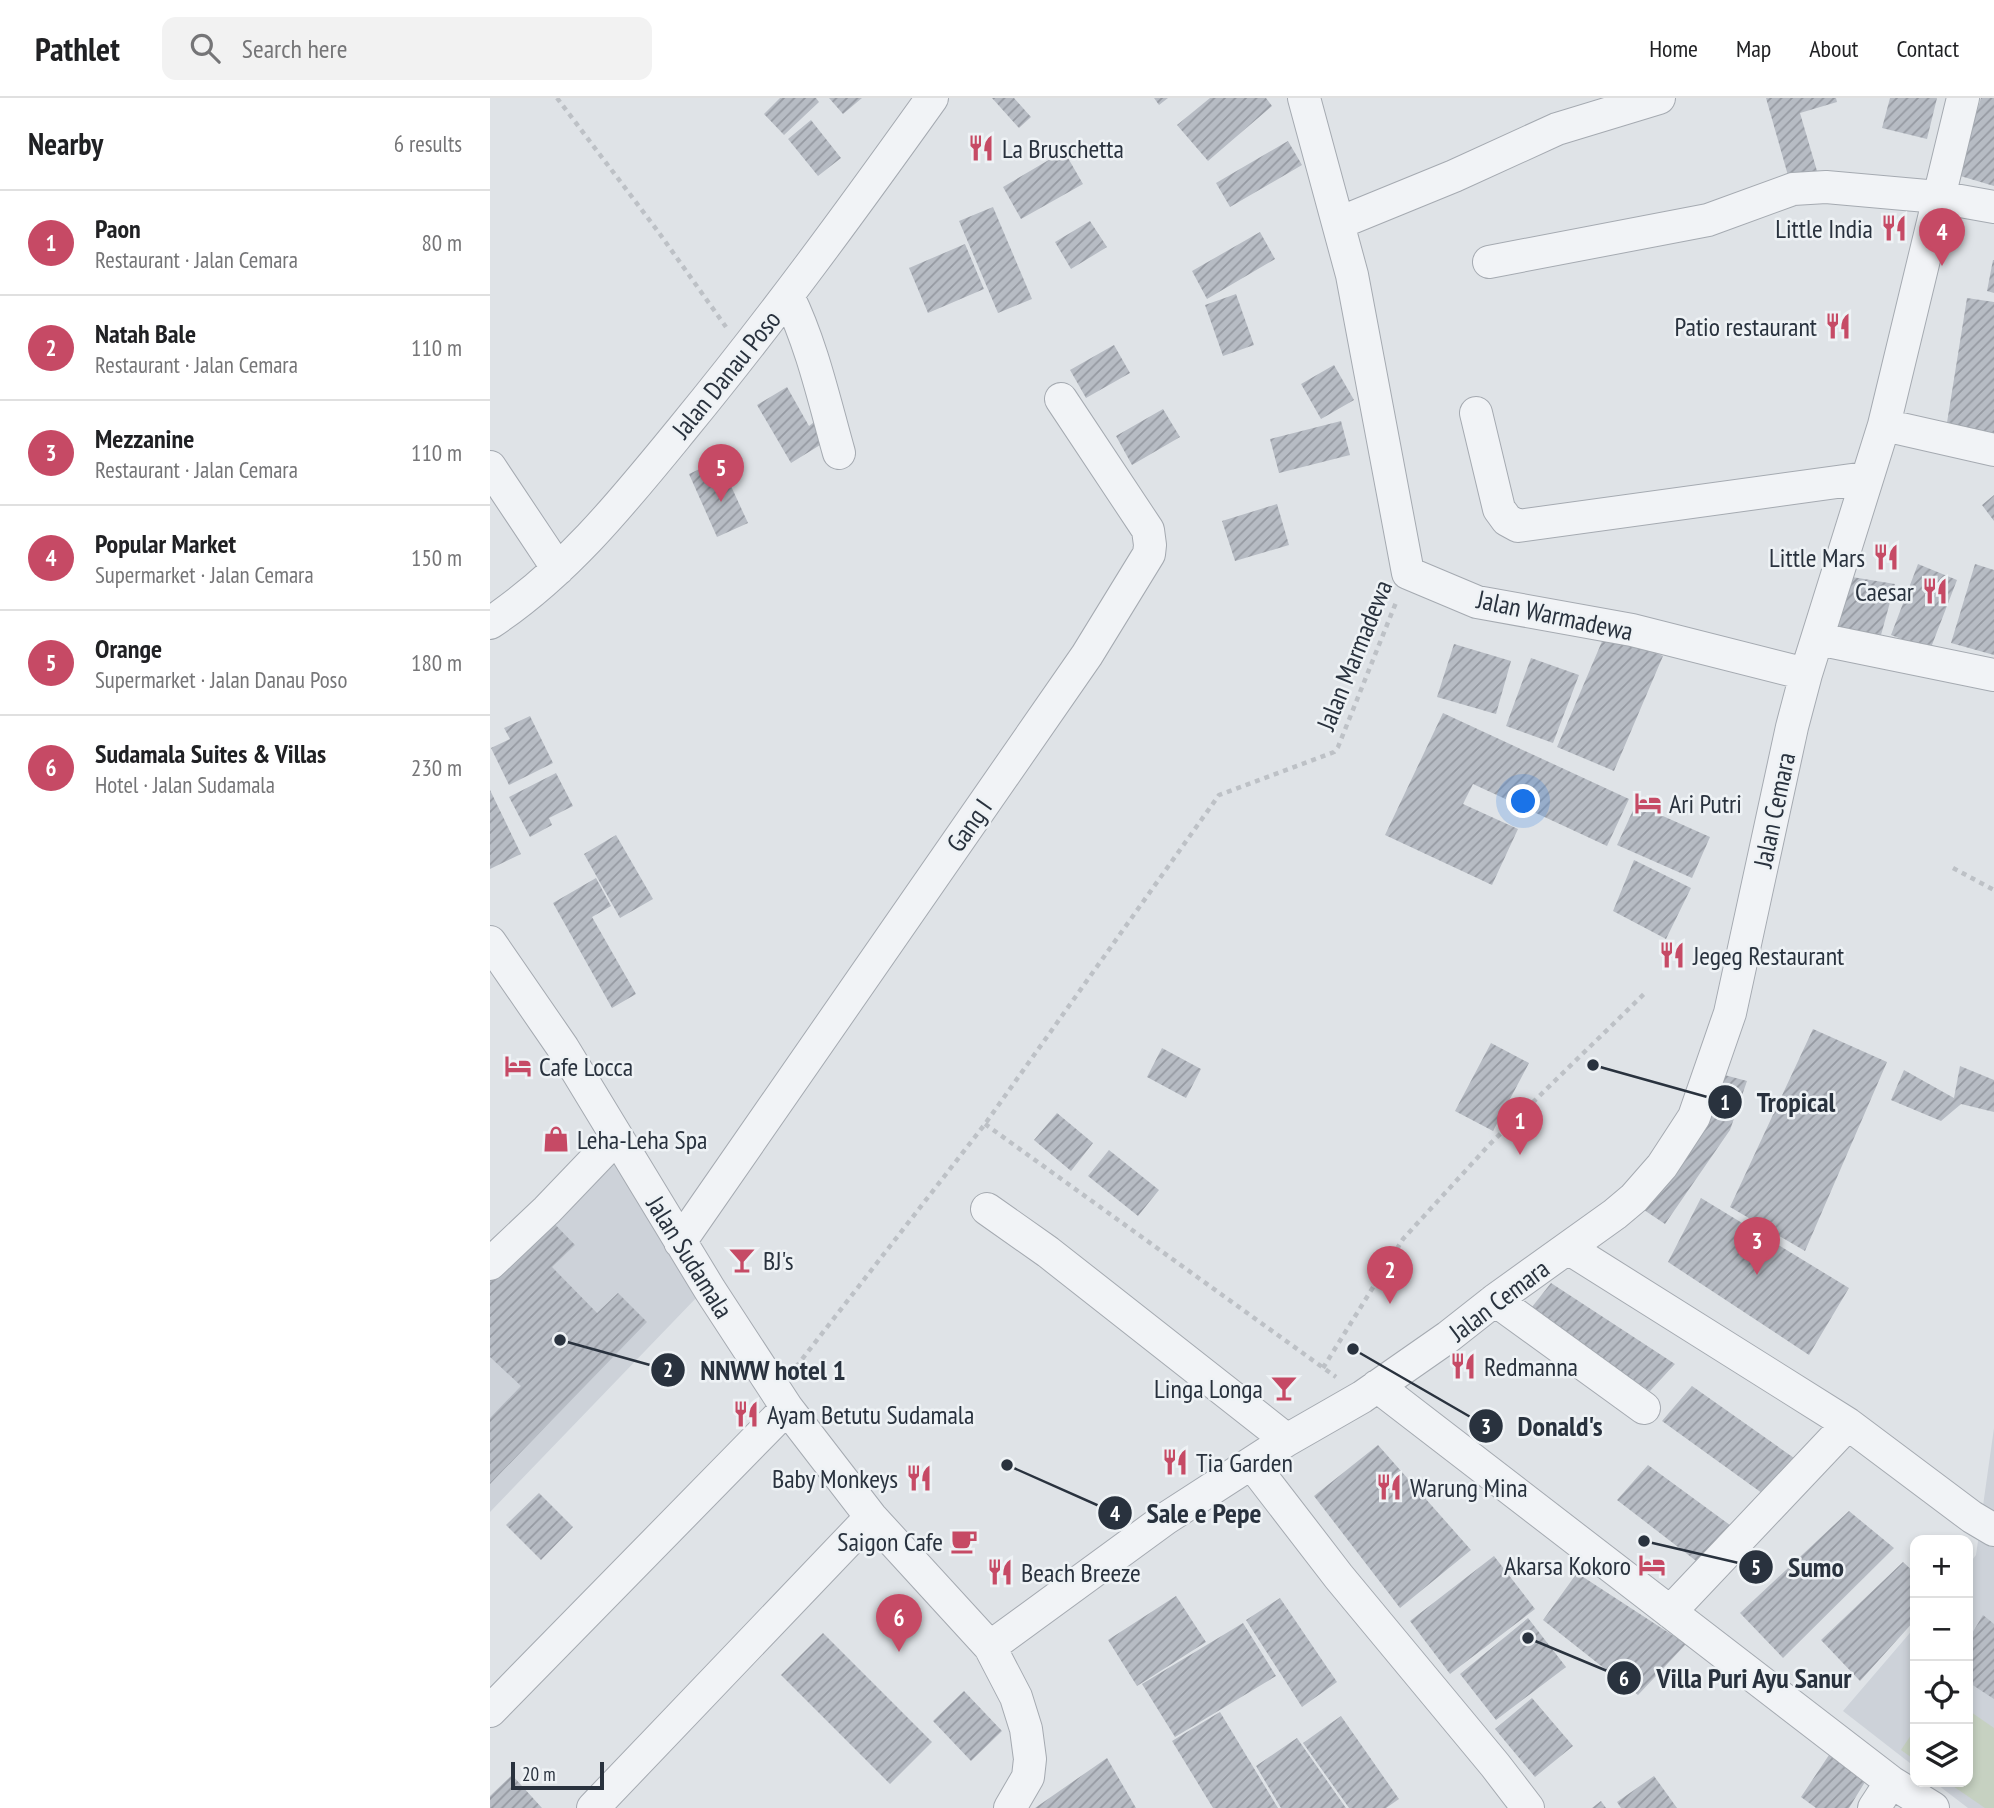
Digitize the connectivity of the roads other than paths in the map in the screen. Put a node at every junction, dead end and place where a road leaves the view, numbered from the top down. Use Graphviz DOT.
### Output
graph roads {
  1 [pos="933,98"];
  2 [pos="1304,98"];
  3 [pos="1660,98"];
  4 [pos="1963,98"];
  5 [pos="1938,197"];
  6 [pos="1994,206"];
  7 [pos="1339,223"];
  8 [pos="1489,262"];
  9 [pos="788,296"];
  10 [pos="1061,399"];
  11 [pos="1476,413"];
  12 [pos="1884,425"];
  13 [pos="1994,450"];
  14 [pos="839,453"];
  15 [pos="490,467"];
  16 [pos="1866,478"];
  17 [pos="558,569"];
  18 [pos="490,623"];
  19 [pos="1818,639"];
  20 [pos="1806,674"];
  21 [pos="1994,675"];
  22 [pos="495,962"];
  23 [pos="616,1138"];
  24 [pos="987,1209"];
  25 [pos="680,1242"];
  26 [pos="1568,1248"];
  27 [pos="490,1264"];
  28 [pos="1495,1300"];
  29 [pos="1370,1391"];
  30 [pos="782,1400"];
  31 [pos="1644,1408"];
  32 [pos="1848,1424"];
  33 [pos="1287,1440"];
  34 [pos="1252,1464"];
  35 [pos="871,1517"];
  36 [pos="1994,1530"];
  37 [pos="1670,1612"];
  38 [pos="990,1647"];
  39 [pos="490,1711"];
  40 [pos="1882,1795"];
  41 [pos="593,1808"];
  42 [pos="1010,1808"];
  43 [pos="1528,1808"];
  44 [pos="1933,1808"];
  1 -- 9 [label="street, Jalan Danau Poso"];
  2 -- 7 [label="street"];
  3 -- 7 [label="street"];
  4 -- 5 [label="street, Jalan Cemara"];
  5 -- 6 [label="street"];
  5 -- 8 [label="street"];
  5 -- 12 [label="street, Jalan Cemara"];
  7 -- 20 [label="street, Jalan Warmadewa"];
  9 -- 14 [label="street"];
  9 -- 17 [label="street, Jalan Danau Poso"];
  10 -- 25 [label="street, Gang I"];
  11 -- 16 [label="street"];
  12 -- 13 [label="street"];
  12 -- 16 [label="street, Jalan Cemara"];
  15 -- 17 [label="street"];
  16 -- 19 [label="street, Jalan Cemara"];
  17 -- 18 [label="street, Jalan Danau Poso"];
  19 -- 20 [label="street, Jalan Cemara"];
  19 -- 21 [label="street"];
  20 -- 26 [label="street, Jalan Cemara"];
  22 -- 23 [label="street, Jalan Sudamala"];
  23 -- 25 [label="street, Jalan Sudamala"];
  23 -- 27 [label="street"];
  24 -- 33 [label="street"];
  25 -- 30 [label="street, Jalan Sudamala"];
  26 -- 28 [label="street, Jalan Cemara"];
  26 -- 32 [label="street"];
  28 -- 29 [label="street, Jalan Cemara"];
  28 -- 31 [label="street"];
  29 -- 33 [label="street, Jalan Cemara"];
  29 -- 37 [label="street"];
  30 -- 35 [label="street, Jalan Sudamala"];
  30 -- 39 [label="street"];
  32 -- 36 [label="street"];
  32 -- 37 [label="street"];
  33 -- 34 [label="street, Jalan Cemara"];
  34 -- 38 [label="street, Jalan Cemara"];
  34 -- 43 [label="street"];
  35 -- 38 [label="street, Jalan Sudamala"];
  35 -- 41 [label="street"];
  37 -- 40 [label="street"];
  38 -- 42 [label="street, Jalan Sudamala"];
  40 -- 44 [label="street"];
}
